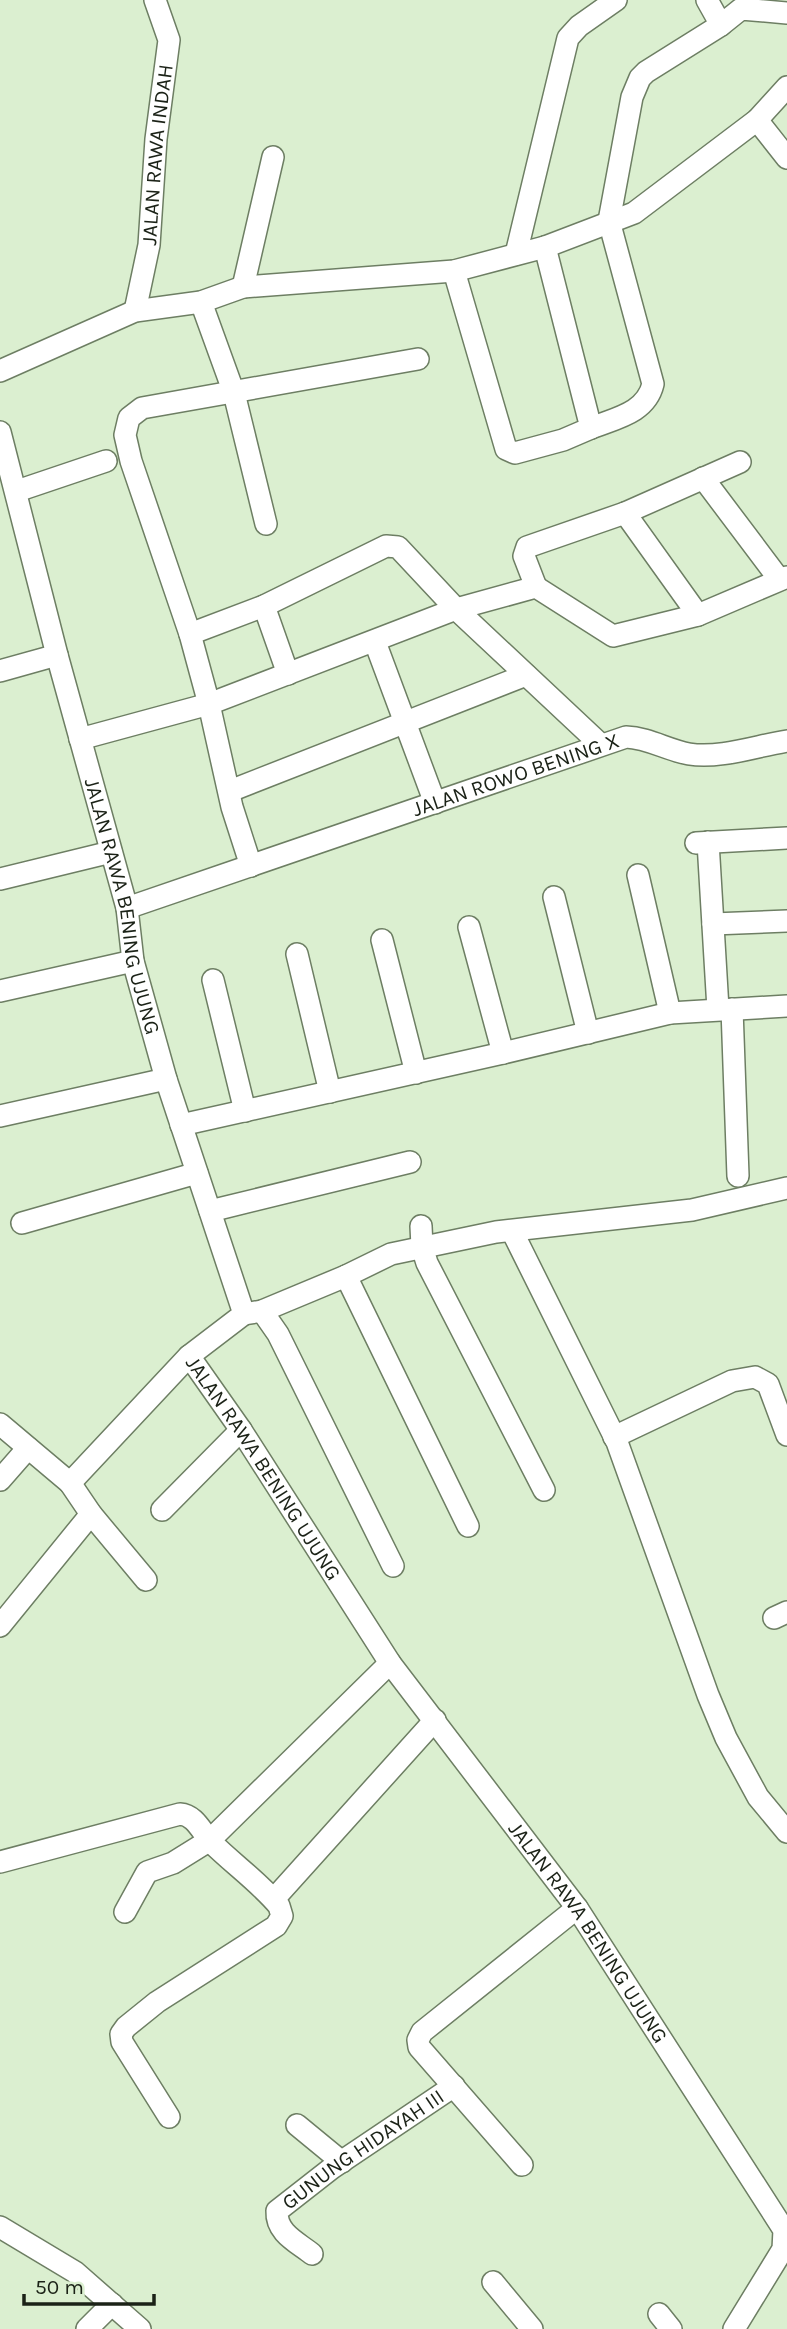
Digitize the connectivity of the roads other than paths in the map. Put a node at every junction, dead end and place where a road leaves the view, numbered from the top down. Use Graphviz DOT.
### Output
graph roads {
  1 [pos="155,0"];
  2 [pos="616,0"];
  3 [pos="707,0"];
  4 [pos="787,13"];
  5 [pos="721,25"];
  6 [pos="787,86"];
  7 [pos="757,120"];
  8 [pos="273,157"];
  9 [pos="787,158"];
  10 [pos="609,221"];
  11 [pos="545,247"];
  12 [pos="516,254"];
  13 [pos="454,271"];
  14 [pos="243,287"];
  15 [pos="201,302"];
  16 [pos="135,311"];
  17 [pos="418,359"];
  18 [pos="0,370"];
  19 [pos="234,393"];
  20 [pos="591,428"];
  21 [pos="0,432"];
  22 [pos="106,461"];
  23 [pos="740,462"];
  24 [pos="704,478"];
  25 [pos="17,491"];
  26 [pos="625,513"];
  27 [pos="266,524"];
  28 [pos="783,578"];
  29 [pos="536,587"];
  30 [pos="264,606"];
  31 [pos="456,609"];
  32 [pos="698,615"];
  33 [pos="190,634"];
  34 [pos="375,642"];
  35 [pos="57,655"];
  36 [pos="0,671"];
  37 [pos="288,674"];
  38 [pos="526,675"];
  39 [pos="209,704"];
  40 [pos="404,723"];
  41 [pos="79,739"];
  42 [pos="787,741"];
  43 [pos="600,744"];
  44 [pos="230,791"];
  45 [pos="435,803"];
  46 [pos="787,838"];
  47 [pos="111,852"];
  48 [pos="251,866"];
  49 [pos="638,876"];
  50 [pos="0,879"];
  51 [pos="554,897"];
  52 [pos="127,908"];
  53 [pos="787,920"];
  54 [pos="713,924"];
  55 [pos="469,927"];
  56 [pos="382,940"];
  57 [pos="297,954"];
  58 [pos="133,961"];
  59 [pos="213,980"];
  60 [pos="0,991"];
  61 [pos="787,1006"];
  62 [pos="725,1009"];
  63 [pos="670,1013"];
  64 [pos="588,1033"];
  65 [pos="503,1053"];
  66 [pos="416,1073"];
  67 [pos="166,1079"];
  68 [pos="330,1092"];
  69 [pos="245,1111"];
  70 [pos="0,1116"];
  71 [pos="181,1125"];
  72 [pos="410,1162"];
  73 [pos="197,1173"];
  74 [pos="738,1176"];
  75 [pos="787,1188"];
  76 [pos="210,1211"];
  77 [pos="22,1223"];
  78 [pos="421,1226"];
  79 [pos="512,1231"];
  80 [pos="422,1247"];
  81 [pos="346,1276"];
  82 [pos="253,1312"];
  83 [pos="189,1356"];
  84 [pos="0,1424"];
  85 [pos="241,1430"];
  86 [pos="787,1436"];
  87 [pos="614,1437"];
  88 [pos="28,1448"];
  89 [pos="0,1480"];
  90 [pos="70,1483"];
  91 [pos="544,1490"];
  92 [pos="162,1510"];
  93 [pos="92,1514"];
  94 [pos="468,1526"];
  95 [pos="393,1566"];
  96 [pos="146,1580"];
  97 [pos="0,1626"];
  98 [pos="390,1662"];
  99 [pos="435,1720"];
  100 [pos="787,1832"];
  101 [pos="210,1840"];
  102 [pos="0,1862"];
  103 [pos="274,1899"];
  104 [pos="577,1908"];
  105 [pos="125,1912"];
  106 [pos="454,2086"];
  107 [pos="169,2117"];
  108 [pos="297,2125"];
  109 [pos="342,2162"];
  110 [pos="522,2165"];
  111 [pos="0,2227"];
  112 [pos="312,2254"];
  113 [pos="493,2282"];
  114 [pos="112,2304"];
  115 [pos="87,2329"];
  116 [pos="140,2329"];
  117 [pos="532,2329"];
  118 [pos="734,2329"];
  1 -- 16 [label="street, JALAN RAWA INDAH"];
  2 -- 12 [label="street"];
  3 -- 5 [label="street"];
  4 -- 5 [label="street"];
  5 -- 10 [label="street"];
  6 -- 7 [label="street"];
  7 -- 9 [label="street"];
  7 -- 10 [label="street"];
  8 -- 14 [label="street"];
  10 -- 11 [label="street"];
  10 -- 20 [label="street"];
  11 -- 12 [label="street"];
  11 -- 20 [label="street"];
  12 -- 13 [label="street"];
  13 -- 14 [label="street"];
  13 -- 20 [label="street"];
  14 -- 15 [label="street"];
  15 -- 16 [label="street"];
  15 -- 19 [label="street"];
  16 -- 18 [label="street"];
  17 -- 19 [label="street"];
  19 -- 27 [label="street"];
  19 -- 33 [label="street"];
  21 -- 25 [label="street, JALAN RAWA BENING UJUNG"];
  22 -- 25 [label="street"];
  23 -- 24 [label="street"];
  24 -- 26 [label="street"];
  24 -- 28 [label="street"];
  25 -- 35 [label="street, JALAN RAWA BENING UJUNG"];
  26 -- 29 [label="street"];
  26 -- 32 [label="street"];
  28 -- 32 [label="street"];
  29 -- 31 [label="street"];
  29 -- 32 [label="street"];
  30 -- 31 [label="street"];
  30 -- 33 [label="street"];
  30 -- 37 [label="street"];
  31 -- 34 [label="street"];
  31 -- 38 [label="street"];
  33 -- 39 [label="street"];
  34 -- 37 [label="street"];
  34 -- 40 [label="street"];
  35 -- 36 [label="street"];
  35 -- 41 [label="street, JALAN RAWA BENING UJUNG"];
  37 -- 39 [label="street"];
  38 -- 40 [label="street"];
  38 -- 43 [label="street"];
  39 -- 41 [label="street"];
  39 -- 44 [label="street"];
  40 -- 44 [label="street"];
  40 -- 45 [label="street"];
  41 -- 47 [label="street, JALAN RAWA BENING UJUNG"];
  42 -- 43 [label="street, JALAN ROWO BENING X"];
  43 -- 45 [label="street, JALAN ROWO BENING X"];
  44 -- 48 [label="street"];
  45 -- 48 [label="street, JALAN ROWO BENING X"];
  46 -- 54 [label="street"];
  47 -- 50 [label="street"];
  47 -- 52 [label="street, JALAN RAWA BENING UJUNG"];
  48 -- 52 [label="street, JALAN ROWO BENING X"];
  49 -- 63 [label="street"];
  51 -- 64 [label="street"];
  52 -- 58 [label="street, JALAN RAWA BENING UJUNG"];
  53 -- 54 [label="street"];
  54 -- 62 [label="street"];
  55 -- 65 [label="street"];
  56 -- 66 [label="street"];
  57 -- 68 [label="street"];
  58 -- 60 [label="street"];
  58 -- 67 [label="street, JALAN RAWA BENING UJUNG"];
  59 -- 69 [label="street"];
  61 -- 62 [label="street"];
  62 -- 63 [label="street"];
  62 -- 74 [label="street"];
  63 -- 64 [label="street"];
  64 -- 65 [label="street"];
  65 -- 66 [label="street"];
  66 -- 68 [label="street"];
  67 -- 70 [label="street"];
  67 -- 71 [label="street, JALAN RAWA BENING UJUNG"];
  68 -- 69 [label="street"];
  69 -- 71 [label="street"];
  71 -- 73 [label="street, JALAN RAWA BENING UJUNG"];
  72 -- 76 [label="street"];
  73 -- 76 [label="street, JALAN RAWA BENING UJUNG"];
  73 -- 77 [label="street"];
  75 -- 79 [label="street"];
  76 -- 82 [label="street, JALAN RAWA BENING UJUNG"];
  78 -- 80 [label="street"];
  79 -- 80 [label="street"];
  79 -- 87 [label="street"];
  80 -- 81 [label="street"];
  80 -- 91 [label="street"];
  81 -- 82 [label="street"];
  81 -- 94 [label="street"];
  82 -- 83 [label="street, JALAN RAWA BENING UJUNG"];
  82 -- 95 [label="street"];
  83 -- 85 [label="street, JALAN RAWA BENING UJUNG"];
  83 -- 90 [label="street"];
  84 -- 88 [label="street"];
  85 -- 92 [label="street"];
  85 -- 98 [label="street, JALAN RAWA BENING UJUNG"];
  86 -- 87 [label="street"];
  87 -- 100 [label="street"];
  88 -- 89 [label="street"];
  88 -- 90 [label="street"];
  90 -- 93 [label="street"];
  93 -- 96 [label="street"];
  93 -- 97 [label="street"];
  98 -- 99 [label="street, JALAN RAWA BENING UJUNG"];
  98 -- 101 [label="street"];
  99 -- 103 [label="street"];
  99 -- 104 [label="street, JALAN RAWA BENING UJUNG"];
  101 -- 102 [label="street"];
  101 -- 103 [label="street"];
  101 -- 105 [label="street"];
  103 -- 107 [label="street"];
  104 -- 106 [label="street, GUNUNG HIDAYAH III"];
  104 -- 118 [label="street, JALAN RAWA BENING UJUNG"];
  106 -- 109 [label="street, GUNUNG HIDAYAH III"];
  106 -- 110 [label="street"];
  108 -- 109 [label="street"];
  109 -- 112 [label="street, GUNUNG HIDAYAH III"];
  111 -- 114 [label="street"];
  113 -- 117 [label="street"];
  114 -- 115 [label="street"];
  114 -- 116 [label="street"];
}
